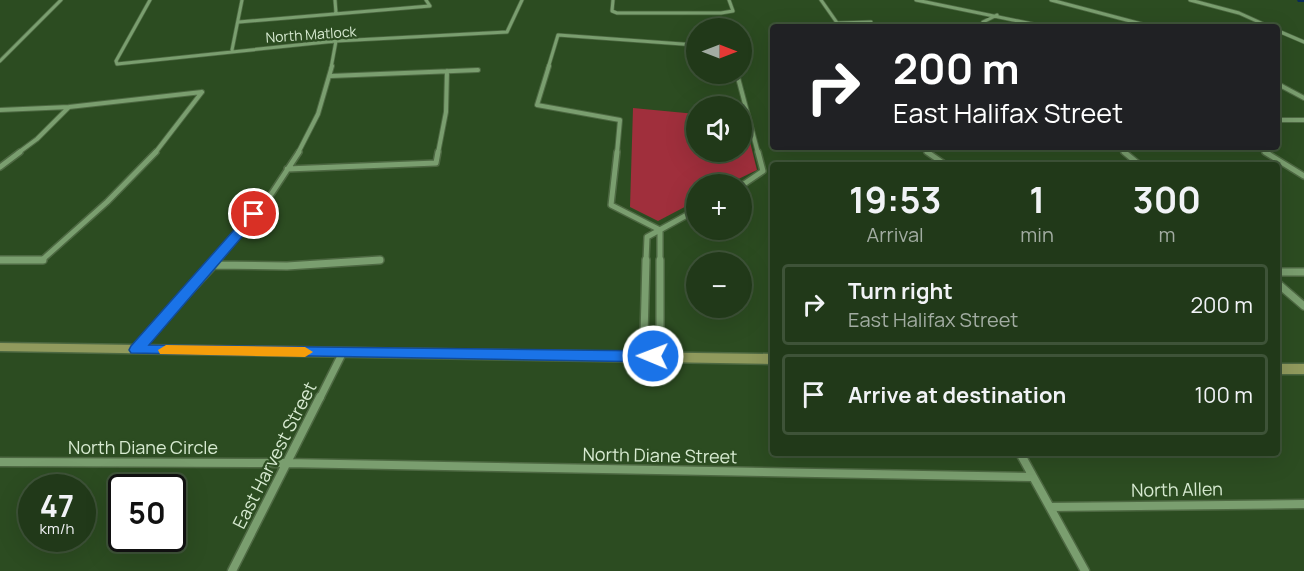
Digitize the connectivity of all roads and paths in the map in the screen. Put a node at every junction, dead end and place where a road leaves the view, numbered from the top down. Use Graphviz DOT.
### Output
graph roads {
  1 [pos="61,0"];
  2 [pos="150,0"];
  3 [pos="242,0"];
  4 [pos="335,0"];
  5 [pos="426,0"];
  6 [pos="522,0"];
  7 [pos="613,0"];
  8 [pos="729,0"];
  9 [pos="821,0"];
  10 [pos="916,0"];
  11 [pos="1051,0"];
  12 [pos="1190,0"];
  13 [pos="336,14"];
  14 [pos="997,15"];
  15 [pos="1147,19"];
  16 [pos="1134,21"];
  17 [pos="239,22"];
  18 [pos="871,22"];
  19 [pos="983,22"];
  20 [pos="837,23"];
  21 [pos="1034,24"];
  22 [pos="1144,24"];
  23 [pos="1263,24"];
  24 [pos="1280,32"];
  25 [pos="336,41"];
  26 [pos="1304,42"];
  27 [pos="686,44"];
  28 [pos="232,50"];
  29 [pos="0,62"];
  30 [pos="478,70"];
  31 [pos="447,71"];
  32 [pos="331,76"];
  33 [pos="740,84"];
  34 [pos="1280,85"];
  35 [pos="1304,98"];
  36 [pos="69,107"];
  37 [pos="0,110"];
  38 [pos="1280,120"];
  39 [pos="1304,120"];
  40 [pos="927,150"];
  41 [pos="1122,150"];
  42 [pos="1263,150"];
  43 [pos="939,162"];
  44 [pos="1136,162"];
  45 [pos="0,167"];
  46 [pos="286,169"];
  47 [pos="1304,176"];
  48 [pos="752,178"];
  49 [pos="686,216"];
  50 [pos="660,230"];
  51 [pos="0,260"];
  52 [pos="380,260"];
  53 [pos="213,265"];
  54 [pos="1280,272"];
  55 [pos="1304,272"];
  56 [pos="1280,285"];
  57 [pos="1304,306"];
  58 [pos="0,347"];
  59 [pos="136,350"];
  60 [pos="343,352"];
  61 [pos="653,356"];
  62 [pos="770,359"];
  63 [pos="1280,369"];
  64 [pos="1304,369"];
  65 [pos="1022,456"];
  66 [pos="0,462"];
  67 [pos="287,463"];
  68 [pos="1033,477"];
  69 [pos="1303,505"];
  70 [pos="1050,507"];
  71 [pos="232,571"];
  72 [pos="1085,571"];
  1 -- 29 [label="street"];
  2 -- 28 [label="street, North Matlock"];
  3 -- 17 [label="street"];
  4 -- 13 [label="street"];
  5 -- 13 [label="street"];
  6 -- 25 [label="street, North Matlock"];
  7 -- 8 [label="street"];
  9 -- 20 [label="street"];
  10 -- 14 [label="street"];
  11 -- 16 [label="street"];
  12 -- 23 [label="street"];
  13 -- 17 [label="street"];
  14 -- 19 [label="street"];
  14 -- 21 [label="street"];
  15 -- 16 [label="street"];
  16 -- 22 [label="street"];
  17 -- 28 [label="street"];
  18 -- 20 [label="street"];
  24 -- 26 [label="street"];
  25 -- 28 [label="street, North Matlock"];
  25 -- 32 [label="street"];
  27 -- 50 [label="street"];
  30 -- 31 [label="street"];
  31 -- 32 [label="street"];
  31 -- 46 [label="street"];
  32 -- 46 [label="street"];
  33 -- 48 [label="street"];
  34 -- 35 [label="street"];
  36 -- 37 [label="street"];
  36 -- 45 [label="street"];
  36 -- 51 [label="street"];
  38 -- 39 [label="street"];
  40 -- 43 [label="street"];
  41 -- 44 [label="street"];
  42 -- 47 [label="street"];
  46 -- 53 [label="street"];
  49 -- 50 [label="street"];
  50 -- 61 [label="street"];
  50 -- 61 [label="street"];
  52 -- 53 [label="street"];
  53 -- 59 [label="street"];
  54 -- 55 [label="street"];
  56 -- 57 [label="street"];
  58 -- 59 [label="main road"];
  59 -- 60 [label="main road"];
  60 -- 61 [label="main road"];
  60 -- 67 [label="street, East Harvest Street"];
  61 -- 62 [label="main road"];
  63 -- 64 [label="main road"];
  65 -- 68 [label="street"];
  66 -- 67 [label="street, North Diane Circle"];
  67 -- 68 [label="street, North Diane Street"];
  67 -- 71 [label="street, East Harvest Street"];
  68 -- 70 [label="street"];
  69 -- 70 [label="street, North Allen"];
  70 -- 72 [label="street"];
}
